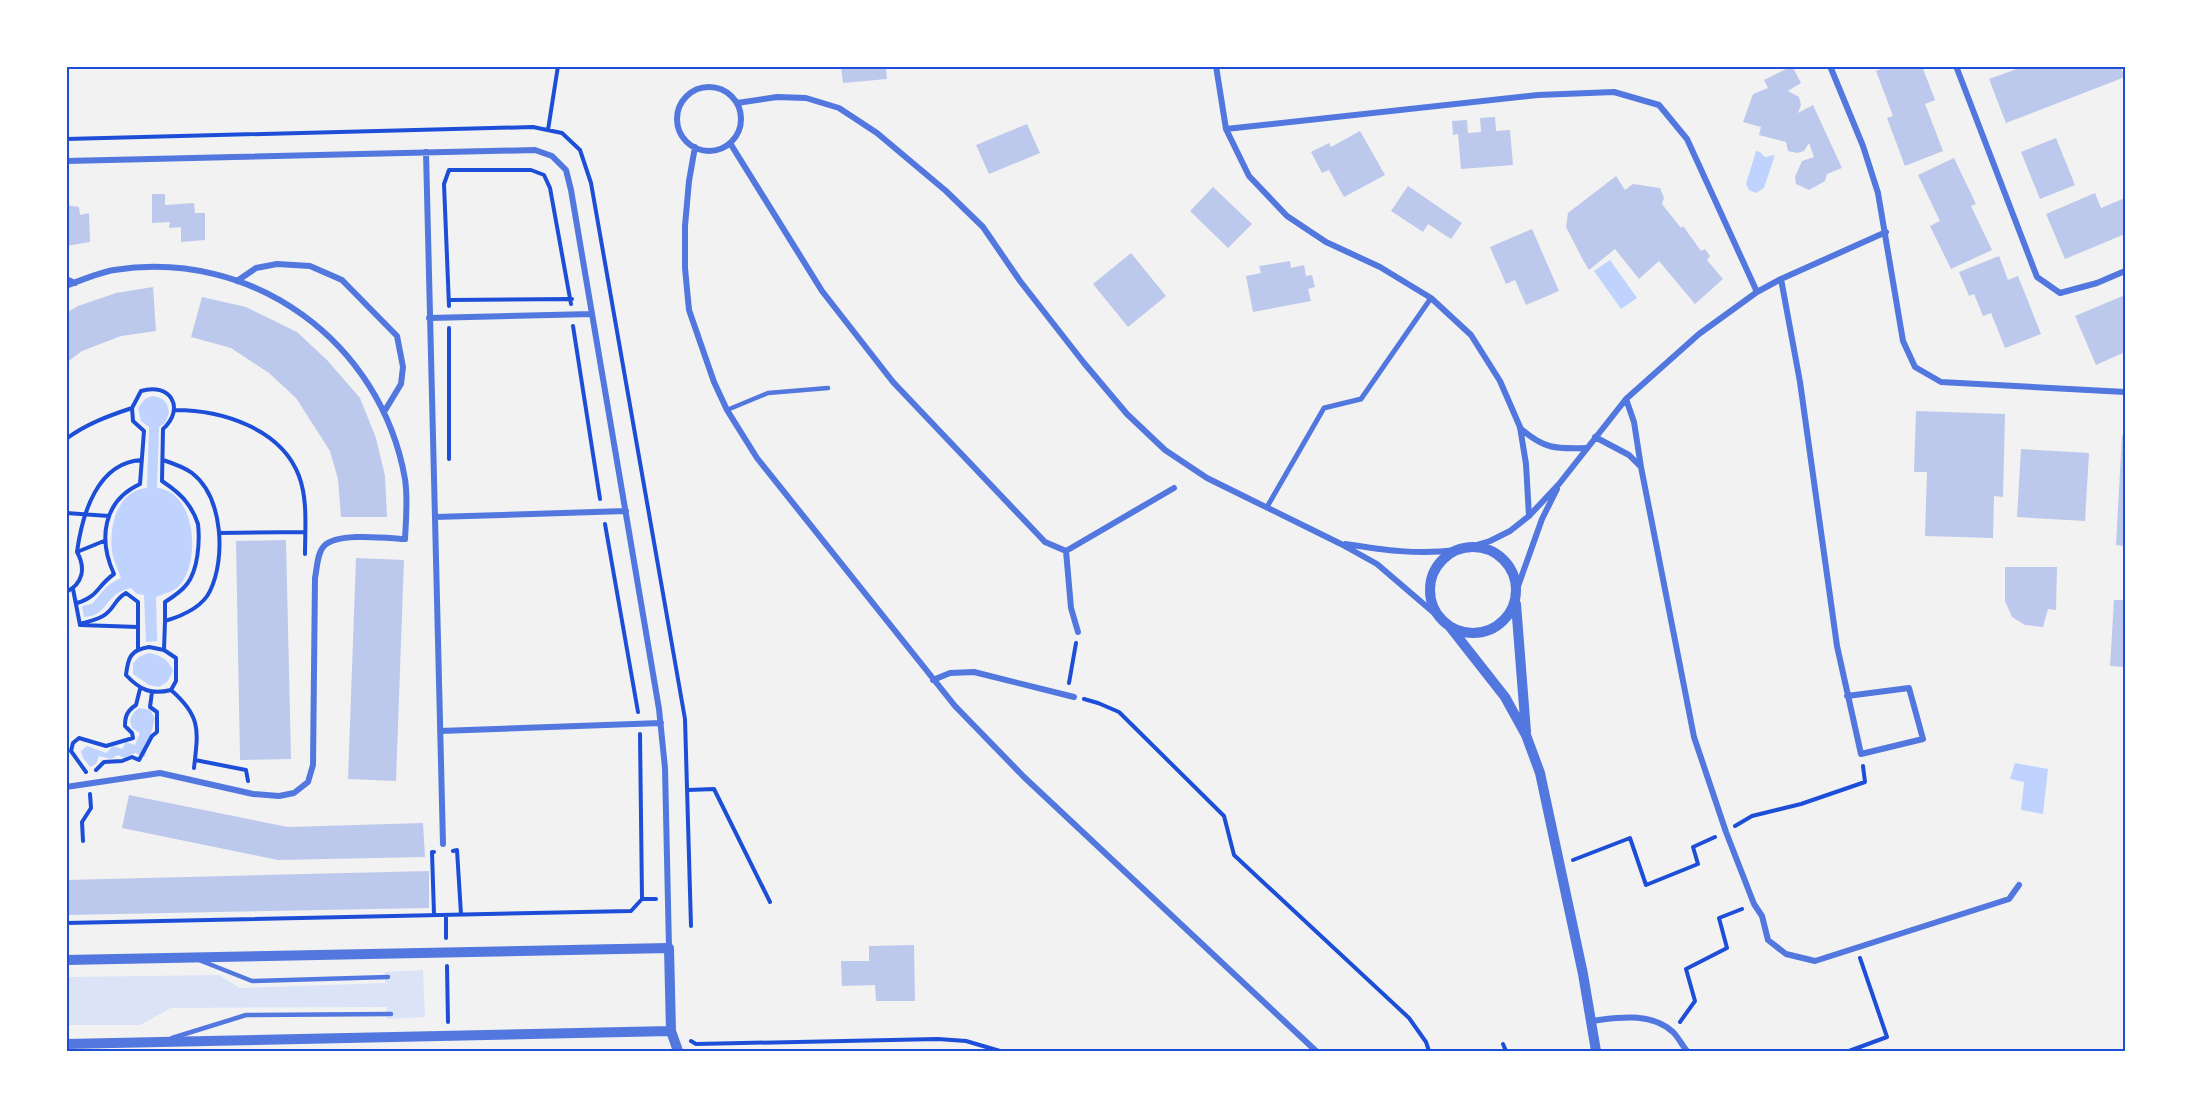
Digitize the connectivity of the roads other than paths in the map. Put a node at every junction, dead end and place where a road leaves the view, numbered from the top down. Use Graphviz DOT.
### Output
graph roads {
  1 [pos="1216,66"];
  2 [pos="1830,66"];
  3 [pos="1959,67"];
  4 [pos="737,103"];
  5 [pos="1226,129"];
  6 [pos="730,143"];
  7 [pos="694,147"];
  8 [pos="426,152"];
  9 [pos="66,161"];
  10 [pos="1886,232"];
  11 [pos="2125,271"];
  12 [pos="66,279"];
  13 [pos="1781,279"];
  14 [pos="237,281"];
  15 [pos="75,283"];
  16 [pos="66,286"];
  17 [pos="1757,292"];
  18 [pos="1431,298"];
  19 [pos="592,314"];
  20 [pos="429,318"];
  21 [pos="828,388"];
  22 [pos="2125,392"];
  23 [pos="1626,399"];
  24 [pos="727,410"];
  25 [pos="384,412"];
  26 [pos="1520,428"];
  27 [pos="1595,437"];
  28 [pos="1586,448"];
  29 [pos="1641,467"];
  30 [pos="1559,484"];
  31 [pos="1174,488"];
  32 [pos="1267,507"];
  33 [pos="626,512"];
  34 [pos="1529,516"];
  35 [pos="435,517"];
  36 [pos="1341,544"];
  37 [pos="1470,547"];
  38 [pos="1457,550"];
  39 [pos="1066,551"];
  40 [pos="1516,594"];
  41 [pos="1440,618"];
  42 [pos="1450,627"];
  43 [pos="1078,632"];
  44 [pos="933,680"];
  45 [pos="1847,696"];
  46 [pos="1074,697"];
  47 [pos="661,723"];
  48 [pos="440,731"];
  49 [pos="1526,735"];
  50 [pos="66,788"];
  51 [pos="443,844"];
  52 [pos="2019,885"];
  53 [pos="669,948"];
  54 [pos="191,957"];
  55 [pos="66,960"];
  56 [pos="388,977"];
  57 [pos="391,1014"];
  58 [pos="1590,1021"];
  59 [pos="670,1031"];
  60 [pos="158,1042"];
  61 [pos="66,1044"];
  62 [pos="678,1051"];
  63 [pos="1316,1051"];
  64 [pos="1596,1051"];
  65 [pos="1687,1051"];
  1 -- 5 [label="street"];
  2 -- 10 [label="street"];
  3 -- 11 [label="street"];
  4 -- 6 [label="street"];
  4 -- 7 [label="street"];
  4 -- 32 [label="street"];
  5 -- 17 [label="street"];
  5 -- 18 [label="street"];
  6 -- 7 [label="street"];
  6 -- 39 [label="street"];
  7 -- 24 [label="street"];
  8 -- 9 [label="street"];
  8 -- 19 [label="street"];
  8 -- 20 [label="street"];
  10 -- 13 [label="street"];
  10 -- 22 [label="street"];
  12 -- 15 [label="street"];
  13 -- 17 [label="street"];
  13 -- 45 [label="street"];
  14 -- 15 [label="street"];
  14 -- 25 [label="street"];
  14 -- 25 [label="street"];
  15 -- 16 [label="street"];
  17 -- 23 [label="street"];
  18 -- 26 [label="street"];
  18 -- 32 [label="street"];
  19 -- 20 [label="street"];
  19 -- 33 [label="street"];
  20 -- 35 [label="street"];
  21 -- 24 [label="lane"];
  23 -- 27 [label="street"];
  23 -- 29 [label="street"];
  24 -- 44 [label="street"];
  25 -- 50 [label="street"];
  26 -- 28 [label="street"];
  26 -- 34 [label="street"];
  27 -- 28 [label="street"];
  27 -- 29 [label="street"];
  28 -- 30 [label="street"];
  29 -- 52 [label="street"];
  30 -- 34 [label="street"];
  30 -- 40 [label="street"];
  31 -- 39 [label="street"];
  32 -- 36 [label="street"];
  33 -- 35 [label="street"];
  33 -- 47 [label="street"];
  34 -- 37 [label="street"];
  35 -- 48 [label="street"];
  36 -- 38 [label="street"];
  36 -- 41 [label="street"];
  37 -- 38 [label="street"];
  37 -- 40 [label="street"];
  38 -- 41 [label="street"];
  39 -- 43 [label="street"];
  40 -- 42 [label="street"];
  40 -- 49 [label="street"];
  41 -- 42 [label="street"];
  42 -- 49 [label="street"];
  44 -- 46 [label="street"];
  44 -- 63 [label="street"];
  45 -- 45 [label="street"];
  47 -- 48 [label="street"];
  47 -- 53 [label="street"];
  48 -- 51 [label="street"];
  49 -- 58 [label="street"];
  53 -- 54 [label="street"];
  53 -- 59 [label="street"];
  54 -- 55 [label="street"];
  54 -- 56 [label="lane"];
  57 -- 60 [label="lane"];
  58 -- 64 [label="street"];
  58 -- 65 [label="street"];
  59 -- 60 [label="street"];
  59 -- 62 [label="street"];
  60 -- 61 [label="street"];
}
